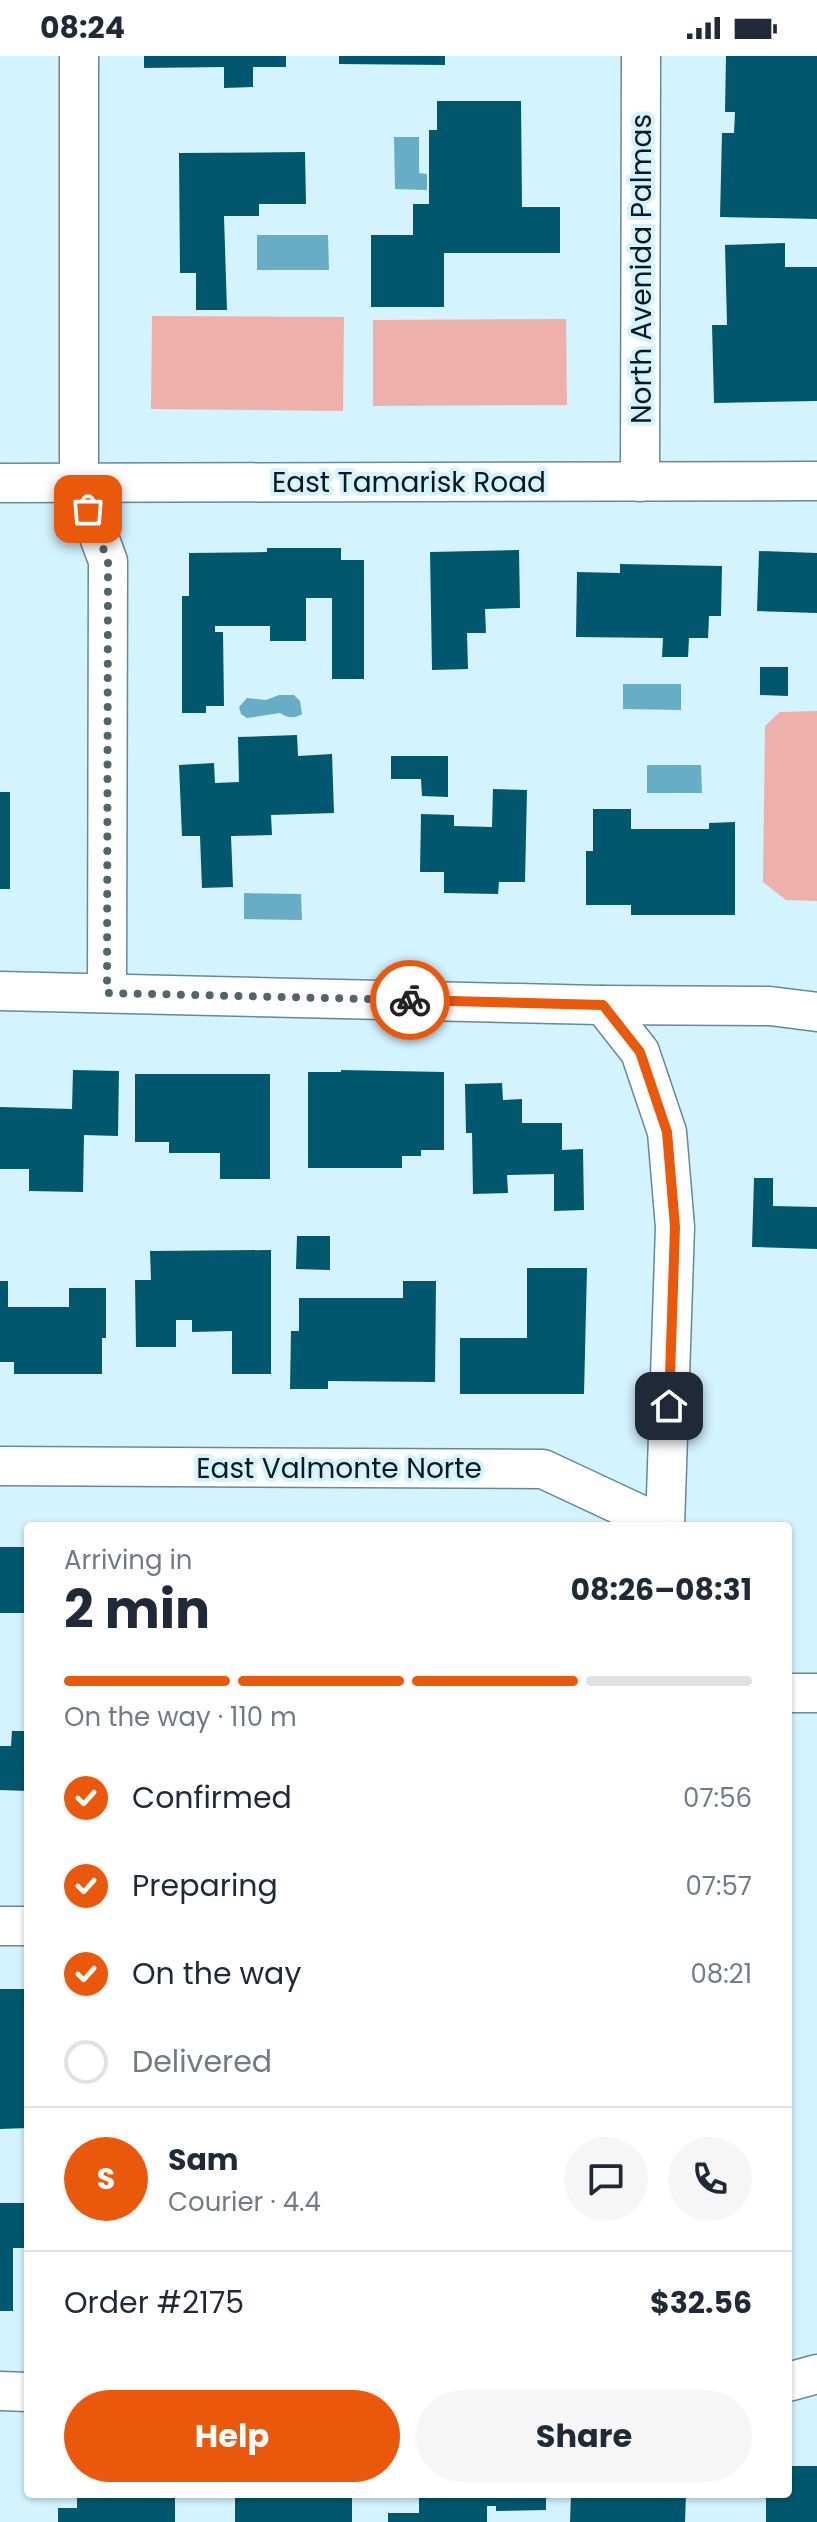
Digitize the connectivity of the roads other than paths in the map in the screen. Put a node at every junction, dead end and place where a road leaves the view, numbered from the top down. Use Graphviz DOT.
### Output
graph roads {
  1 [pos="79,56"];
  2 [pos="641,56"];
  3 [pos="817,481"];
  4 [pos="640,482"];
  5 [pos="0,483"];
  6 [pos="79,483"];
  7 [pos="0,991"];
  8 [pos="107,993"];
  9 [pos="603,1005"];
  10 [pos="817,1012"];
  11 [pos="0,1466"];
  12 [pos="656,1522"];
  13 [pos="665,1522"];
  14 [pos="792,1693"];
  15 [pos="817,1693"];
  16 [pos="0,1926"];
  17 [pos="24,1926"];
  18 [pos="817,2374"];
  19 [pos="792,2381"];
  20 [pos="0,2391"];
  21 [pos="24,2392"];
  1 -- 6 [label="street"];
  2 -- 4 [label="street, North Avenida Palmas"];
  3 -- 4 [label="street, East Tamarisk Road"];
  4 -- 6 [label="street, East Tamarisk Road"];
  5 -- 6 [label="street, East Tamarisk Road"];
  6 -- 8 [label="street"];
  7 -- 8 [label="street"];
  8 -- 9 [label="street"];
  9 -- 10 [label="street"];
  9 -- 13 [label="street"];
  11 -- 12 [label="street, East Valmonte Norte"];
  14 -- 15 [label="street"];
  16 -- 17 [label="street"];
  18 -- 19 [label="street"];
  20 -- 21 [label="street"];
}
